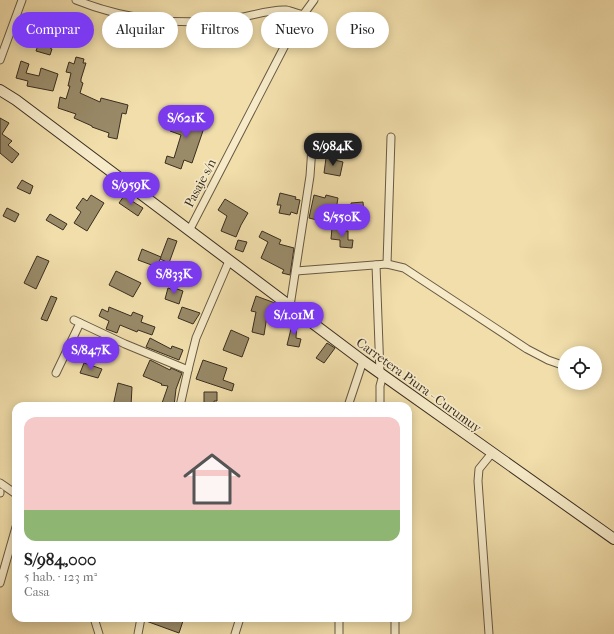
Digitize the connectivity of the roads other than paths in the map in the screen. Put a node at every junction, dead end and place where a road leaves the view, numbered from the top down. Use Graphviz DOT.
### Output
graph roads {
  1 [pos="22,0"];
  2 [pos="76,0"];
  3 [pos="314,0"];
  4 [pos="265,12"];
  5 [pos="294,12"];
  6 [pos="306,12"];
  7 [pos="261,13"];
  8 [pos="284,48"];
  9 [pos="0,60"];
  10 [pos="0,90"];
  11 [pos="391,137"];
  12 [pos="312,147"];
  13 [pos="189,231"];
  14 [pos="229,261"];
  15 [pos="387,264"];
  16 [pos="376,265"];
  17 [pos="296,271"];
  18 [pos="290,306"];
  19 [pos="363,361"];
  20 [pos="558,364"];
  21 [pos="188,370"];
  22 [pos="56,373"];
  23 [pos="382,374"];
  24 [pos="181,402"];
  25 [pos="349,402"];
  26 [pos="380,402"];
  27 [pos="492,453"];
  28 [pos="0,483"];
  29 [pos="12,491"];
  30 [pos="614,539"];
  31 [pos="12,541"];
  32 [pos="0,582"];
  33 [pos="95,622"];
  34 [pos="140,622"];
  35 [pos="239,622"];
  36 [pos="339,622"];
  37 [pos="394,622"];
  38 [pos="99,634"];
  39 [pos="138,634"];
  40 [pos="235,634"];
  41 [pos="339,634"];
  42 [pos="395,634"];
  43 [pos="489,634"];
  1 -- 9 [label="street"];
  2 -- 7 [label="street"];
  3 -- 6 [label="street, Pasaje s/n"];
  4 -- 5 [label="street"];
  8 -- 13 [label="street, Pasaje s/n"];
  10 -- 13 [label="main road, Carretera Piura - Curumuy"];
  11 -- 15 [label="street"];
  12 -- 17 [label="street"];
  13 -- 14 [label="main road, Carretera Piura - Curumuy"];
  14 -- 18 [label="main road, Carretera Piura - Curumuy"];
  14 -- 21 [label="street"];
  15 -- 16 [label="street"];
  15 -- 20 [label="street"];
  16 -- 17 [label="street"];
  16 -- 23 [label="street"];
  17 -- 18 [label="street"];
  18 -- 19 [label="main road, Carretera Piura - Curumuy"];
  19 -- 23 [label="main road, Carretera Piura - Curumuy"];
  19 -- 25 [label="street"];
  21 -- 22 [label="street"];
  21 -- 24 [label="street"];
  23 -- 26 [label="street"];
  23 -- 27 [label="main road, Carretera Piura - Curumuy"];
  27 -- 30 [label="main road, Carretera Piura - Curumuy"];
  27 -- 43 [label="street"];
  28 -- 29 [label="street"];
  31 -- 32 [label="street"];
  33 -- 38 [label="street"];
  34 -- 39 [label="street"];
  35 -- 40 [label="street"];
  36 -- 41 [label="street"];
  37 -- 42 [label="street"];
}
